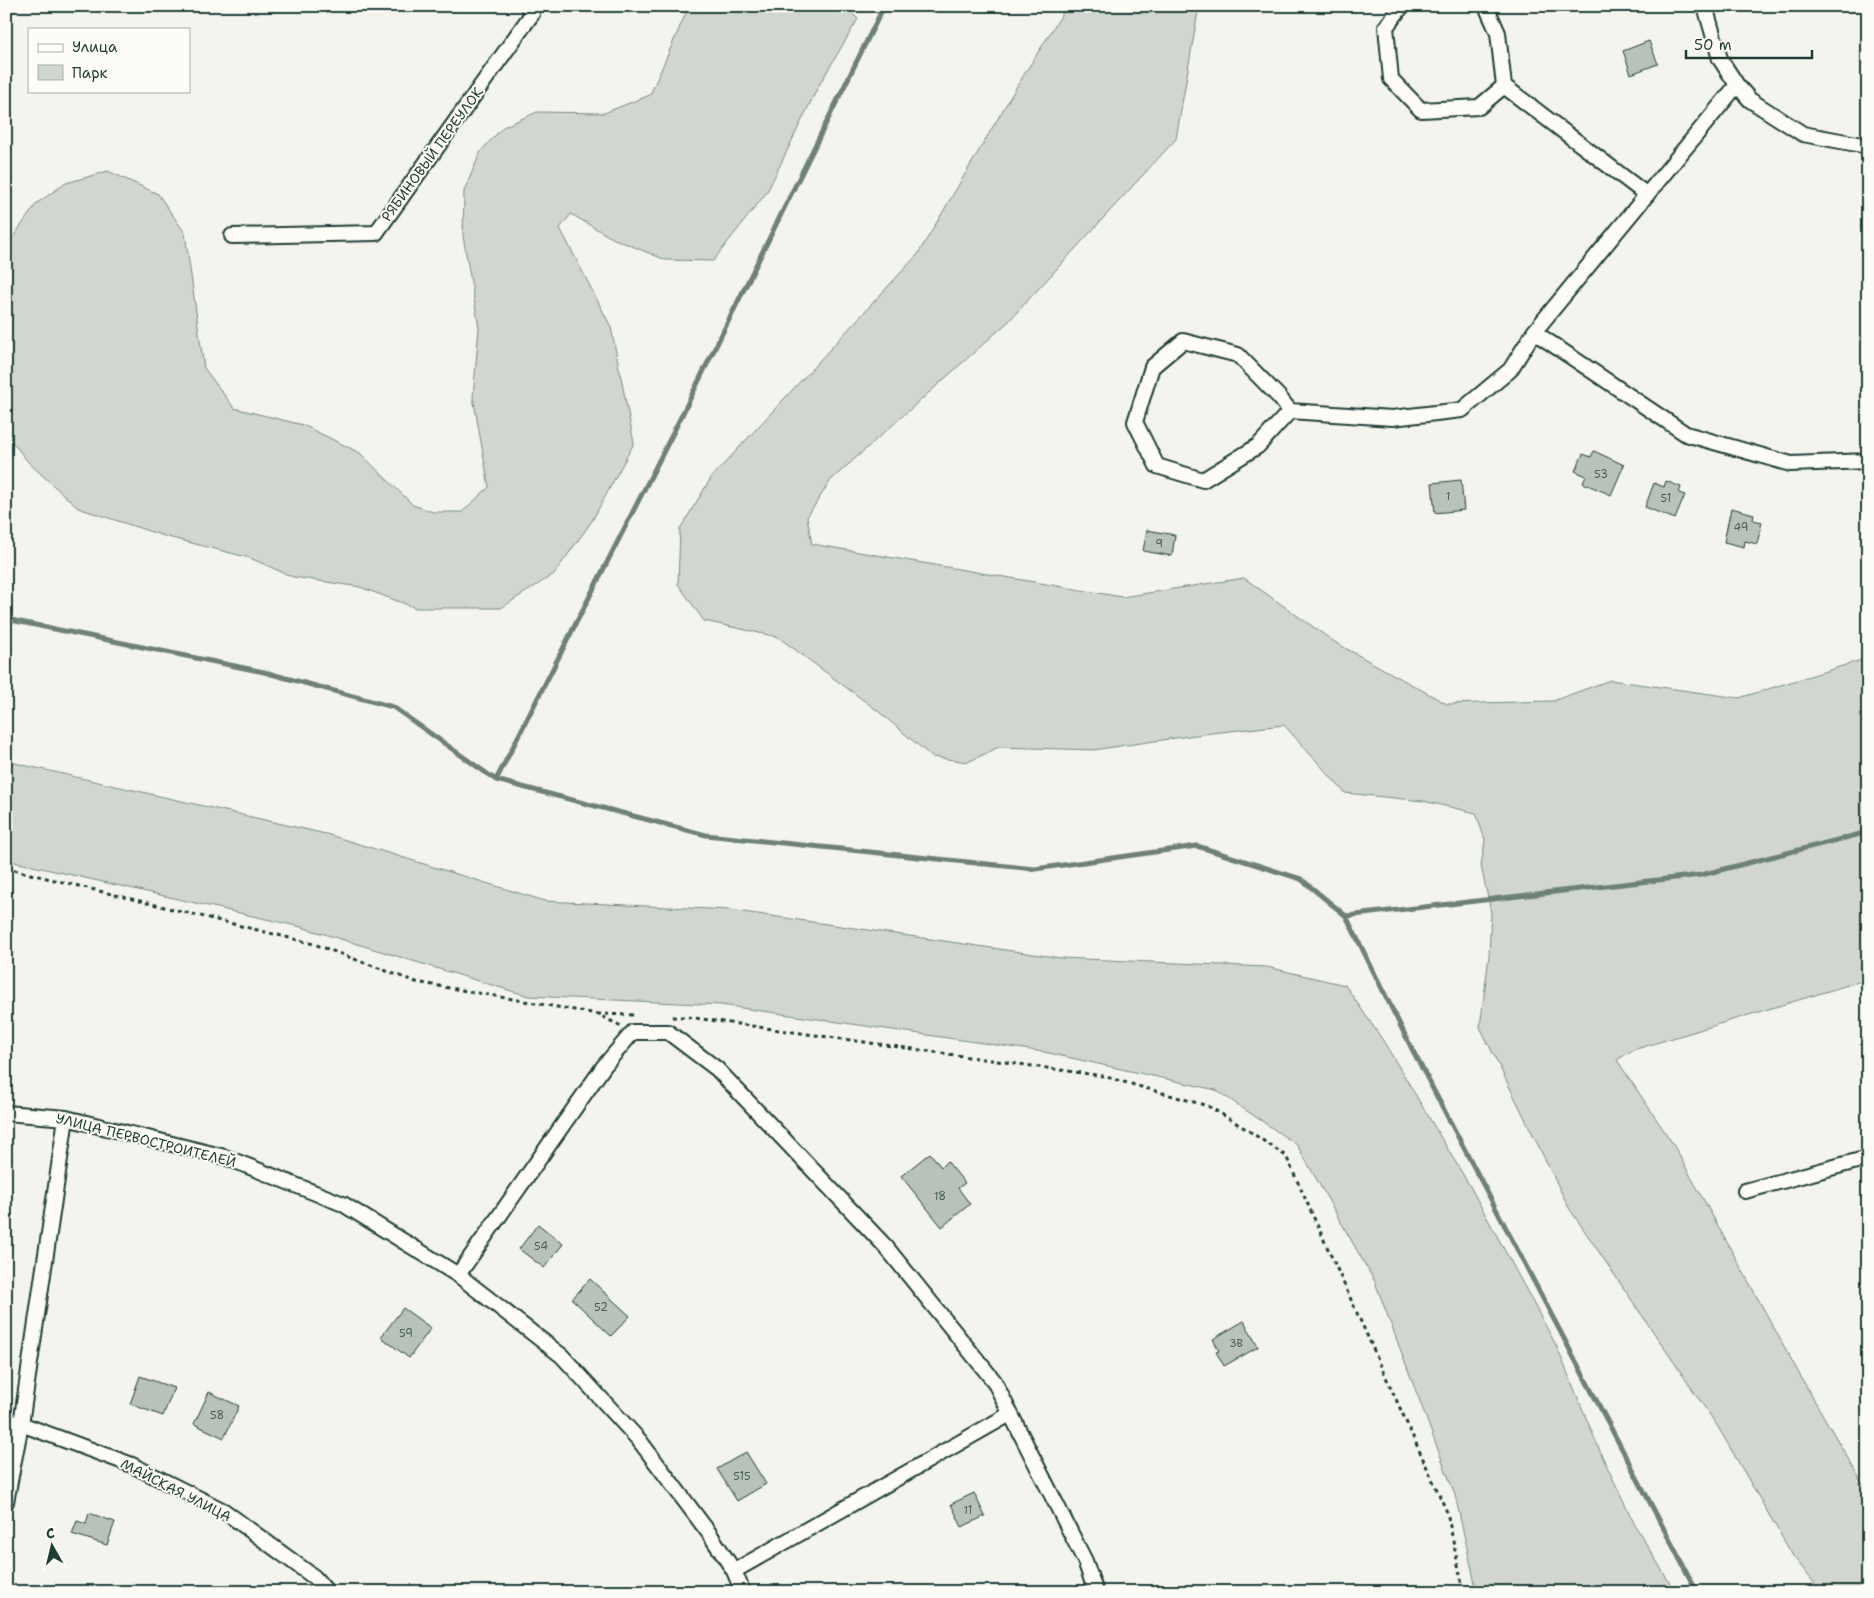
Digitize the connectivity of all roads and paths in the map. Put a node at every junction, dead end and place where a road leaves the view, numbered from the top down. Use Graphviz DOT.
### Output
graph roads {
  1 [pos="528,6"];
  2 [pos="1402,6"];
  3 [pos="1486,6"];
  4 [pos="1705,6"];
  5 [pos="1737,85"];
  6 [pos="1504,86"];
  7 [pos="1868,144"];
  8 [pos="1647,195"];
  9 [pos="232,236"];
  10 [pos="1534,332"];
  11 [pos="1290,411"];
  12 [pos="1868,461"];
  13 [pos="6,868"];
  14 [pos="597,1014"];
  15 [pos="642,1016"];
  16 [pos="670,1016"];
  17 [pos="633,1032"];
  18 [pos="6,1113"];
  19 [pos="66,1118"];
  20 [pos="1868,1158"];
  21 [pos="1745,1192"];
  22 [pos="458,1275"];
  23 [pos="1010,1414"];
  24 [pos="6,1422"];
  25 [pos="20,1424"];
  26 [pos="6,1502"];
  27 [pos="734,1571"];
  28 [pos="328,1592"];
  29 [pos="743,1592"];
  30 [pos="1096,1592"];
  31 [pos="1461,1592"];
  1 -- 9 [label="street, РЯБИНОВЫЙ ПЕРЕУЛОК"];
  2 -- 6 [label="street"];
  3 -- 6 [label="street"];
  4 -- 5 [label="street"];
  5 -- 7 [label="street"];
  5 -- 8 [label="street"];
  6 -- 8 [label="street"];
  8 -- 10 [label="street"];
  10 -- 11 [label="street"];
  10 -- 12 [label="street"];
  11 -- 11 [label="street"];
  13 -- 14 [label="path"];
  14 -- 15 [label="path"];
  14 -- 17 [label="path"];
  16 -- 31 [label="path"];
  17 -- 22 [label="street"];
  17 -- 23 [label="street"];
  18 -- 19 [label="street, УЛИЦА ПЕРВОСТРОИТЕЛЕЙ"];
  19 -- 22 [label="street, УЛИЦА ПЕРВОСТРОИТЕЛЕЙ"];
  19 -- 25 [label="street"];
  20 -- 21 [label="street"];
  22 -- 27 [label="street, УЛИЦА ПЕРВОСТРОИТЕЛЕЙ"];
  23 -- 27 [label="street"];
  23 -- 30 [label="street"];
  24 -- 25 [label="street, МАЙСКАЯ УЛИЦА"];
  25 -- 26 [label="street"];
  25 -- 28 [label="street, МАЙСКАЯ УЛИЦА"];
  27 -- 29 [label="street, УЛИЦА ПЕРВОСТРОИТЕЛЕЙ"];
}
